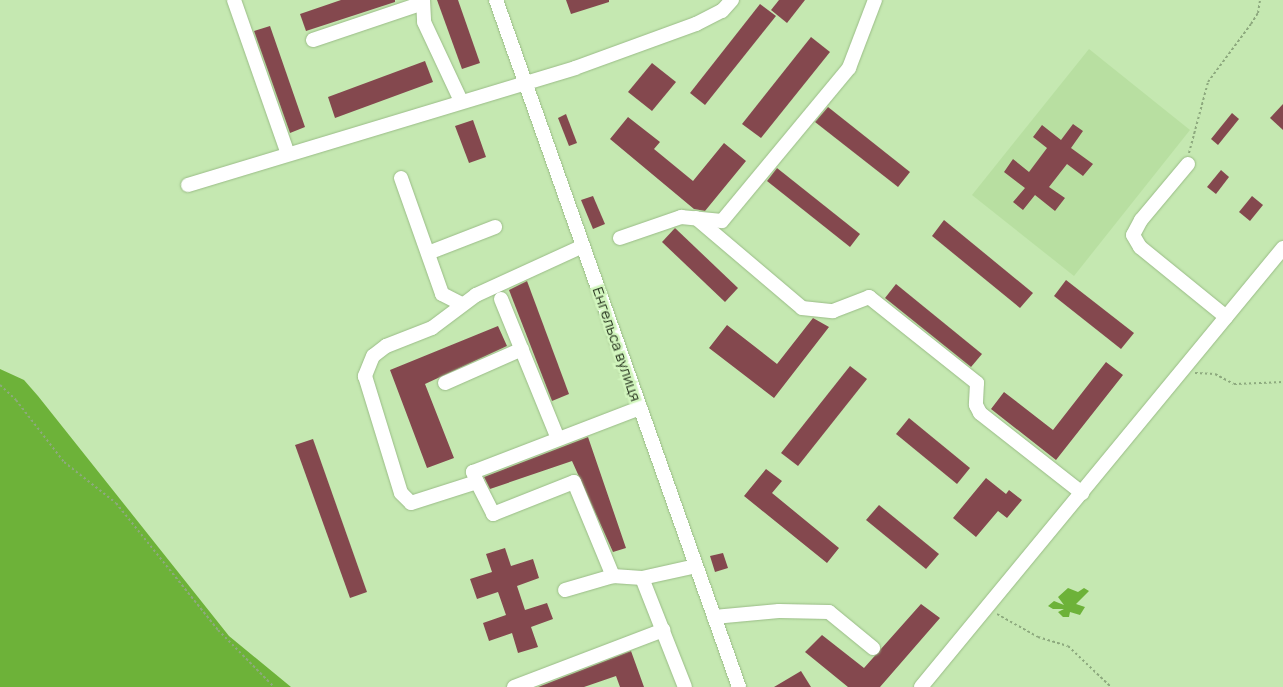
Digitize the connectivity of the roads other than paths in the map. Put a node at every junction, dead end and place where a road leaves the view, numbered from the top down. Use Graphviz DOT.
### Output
graph roads {
  1 [pos="234,0"];
  2 [pos="496,0"];
  3 [pos="732,0"];
  4 [pos="875,0"];
  5 [pos="423,2"];
  6 [pos="313,40"];
  7 [pos="524,81"];
  8 [pos="461,101"];
  9 [pos="288,154"];
  10 [pos="1188,164"];
  11 [pos="401,178"];
  12 [pos="188,185"];
  13 [pos="696,218"];
  14 [pos="495,227"];
  15 [pos="620,238"];
  16 [pos="583,246"];
  17 [pos="1283,248"];
  18 [pos="428,253"];
  19 [pos="502,299"];
  20 [pos="462,304"];
  21 [pos="1226,317"];
  22 [pos="522,349"];
  23 [pos="445,383"];
  24 [pos="640,408"];
  25 [pos="558,440"];
  26 [pos="477,482"];
  27 [pos="1082,493"];
  28 [pos="696,566"];
  29 [pos="613,576"];
  30 [pos="642,578"];
  31 [pos="565,590"];
  32 [pos="714,617"];
  33 [pos="663,630"];
  34 [pos="873,648"];
  35 [pos="514,687"];
  36 [pos="685,687"];
  37 [pos="739,687"];
  38 [pos="921,687"];
  1 -- 9 [label="street"];
  2 -- 7 [label="street, Енгельса вулиця"];
  3 -- 7 [label="street"];
  4 -- 13 [label="street"];
  5 -- 6 [label="street"];
  5 -- 8 [label="street"];
  7 -- 8 [label="street"];
  7 -- 16 [label="street, Енгельса вулиця"];
  8 -- 9 [label="street"];
  9 -- 12 [label="street"];
  10 -- 21 [label="street"];
  11 -- 18 [label="street"];
  13 -- 15 [label="street"];
  13 -- 27 [label="street"];
  14 -- 18 [label="street"];
  16 -- 20 [label="street"];
  16 -- 24 [label="street, Енгельса вулиця"];
  17 -- 21 [label="street"];
  18 -- 20 [label="street"];
  19 -- 22 [label="street"];
  20 -- 26 [label="street"];
  21 -- 27 [label="street"];
  22 -- 23 [label="street"];
  22 -- 25 [label="street"];
  24 -- 25 [label="street"];
  24 -- 28 [label="street, Енгельса вулиця"];
  25 -- 26 [label="street"];
  26 -- 29 [label="street"];
  27 -- 38 [label="street"];
  28 -- 30 [label="street"];
  28 -- 32 [label="street, Енгельса вулиця"];
  29 -- 30 [label="street"];
  29 -- 31 [label="street"];
  30 -- 33 [label="street"];
  32 -- 34 [label="street"];
  32 -- 37 [label="street, Енгельса вулиця"];
  33 -- 35 [label="street"];
  33 -- 36 [label="street"];
}
